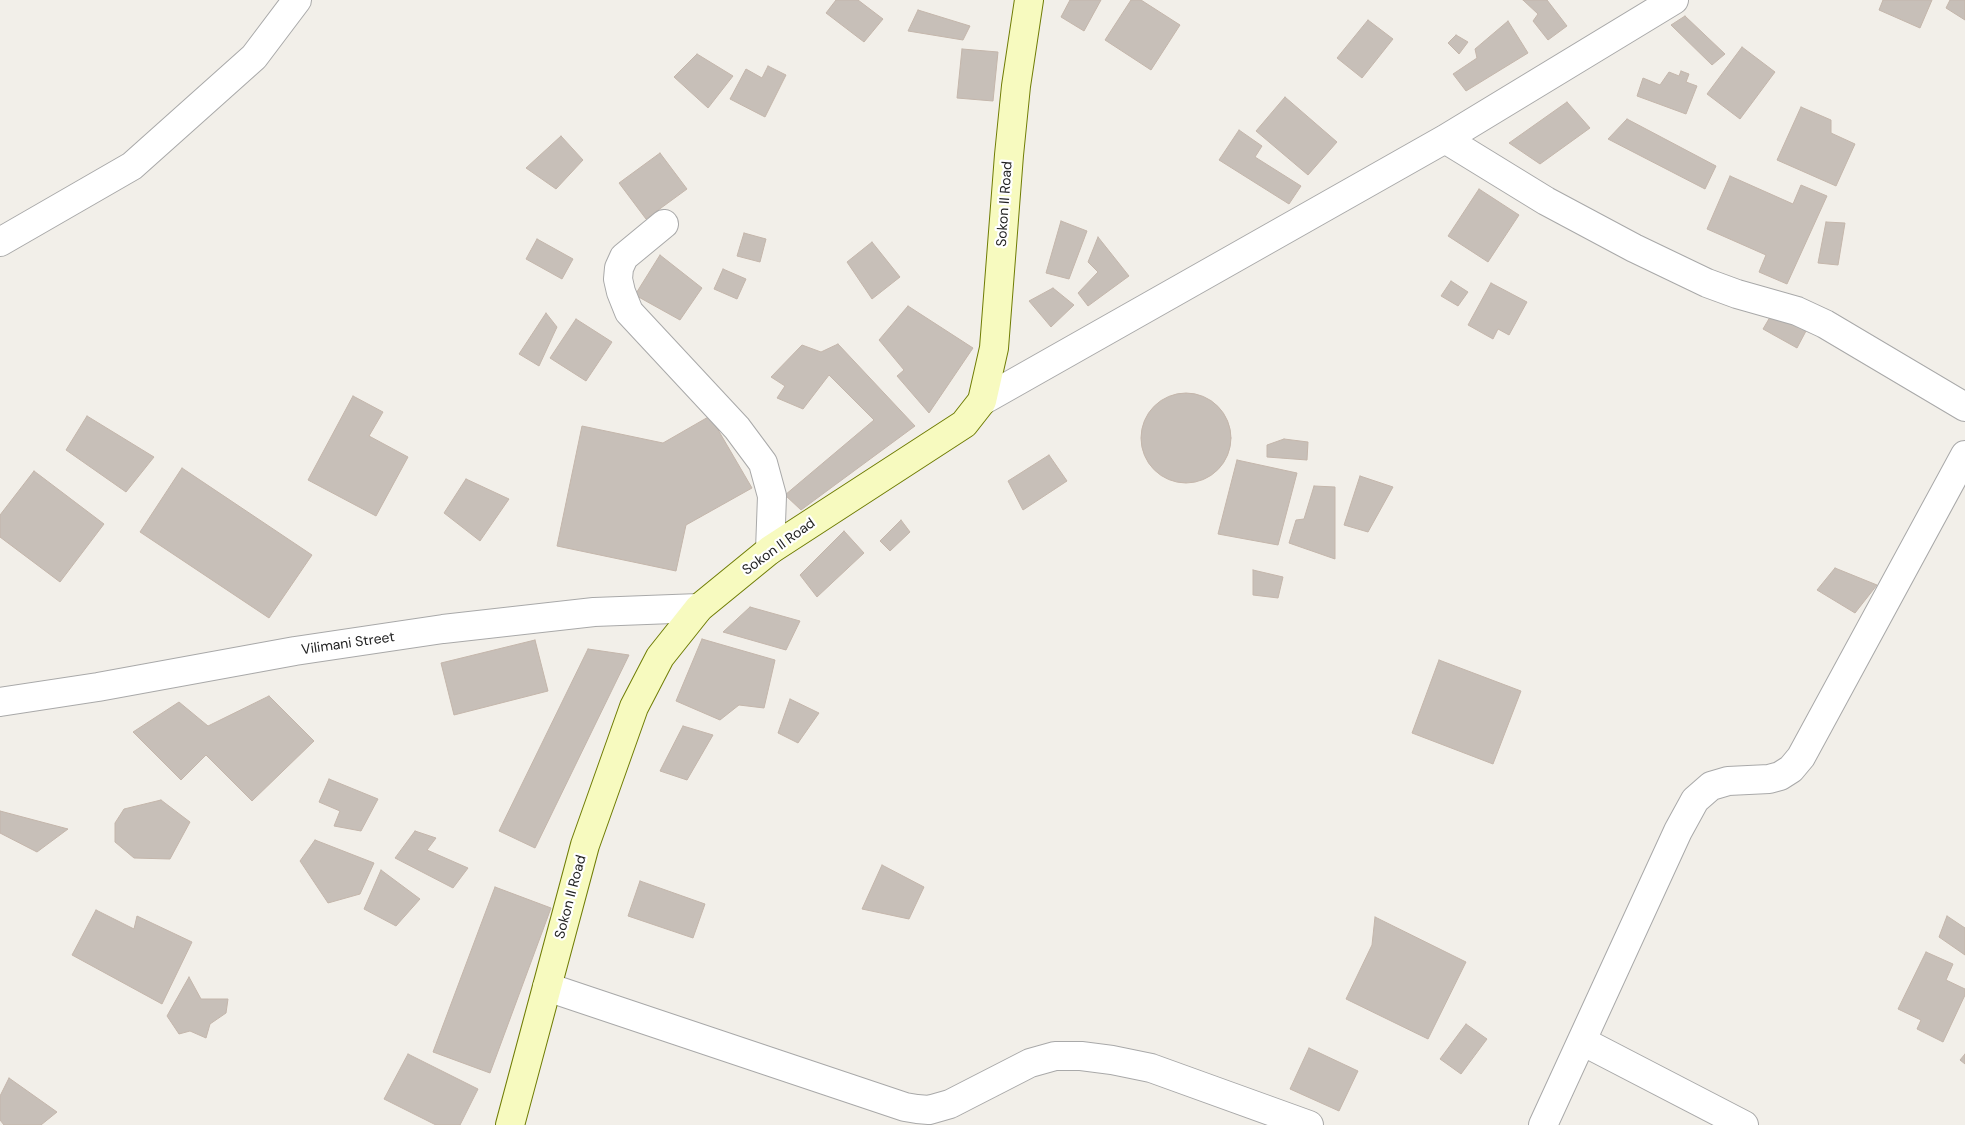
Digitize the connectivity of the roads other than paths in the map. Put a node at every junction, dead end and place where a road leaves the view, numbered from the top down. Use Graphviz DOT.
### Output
graph roads {
  1 [pos="297,0"];
  2 [pos="1029,0"];
  3 [pos="1674,0"];
  4 [pos="1445,139"];
  5 [pos="664,224"];
  6 [pos="0,242"];
  7 [pos="982,401"];
  8 [pos="1965,407"];
  9 [pos="1965,455"];
  10 [pos="770,550"];
  11 [pos="699,608"];
  12 [pos="0,702"];
  13 [pos="546,987"];
  14 [pos="1582,1041"];
  15 [pos="510,1125"];
  16 [pos="1309,1125"];
  17 [pos="1543,1125"];
  18 [pos="1744,1125"];
  1 -- 6 [label="street"];
  2 -- 7 [label="street, Sokon II Road"];
  3 -- 4 [label="street"];
  4 -- 7 [label="street"];
  4 -- 8 [label="street"];
  5 -- 10 [label="street"];
  7 -- 10 [label="street, Sokon II Road"];
  9 -- 14 [label="street"];
  10 -- 11 [label="street, Sokon II Road"];
  11 -- 12 [label="street, Vilimani Street"];
  11 -- 13 [label="street, Sokon II Road"];
  13 -- 15 [label="street, Sokon II Road"];
  13 -- 16 [label="street"];
  14 -- 17 [label="street"];
  14 -- 18 [label="street"];
}
